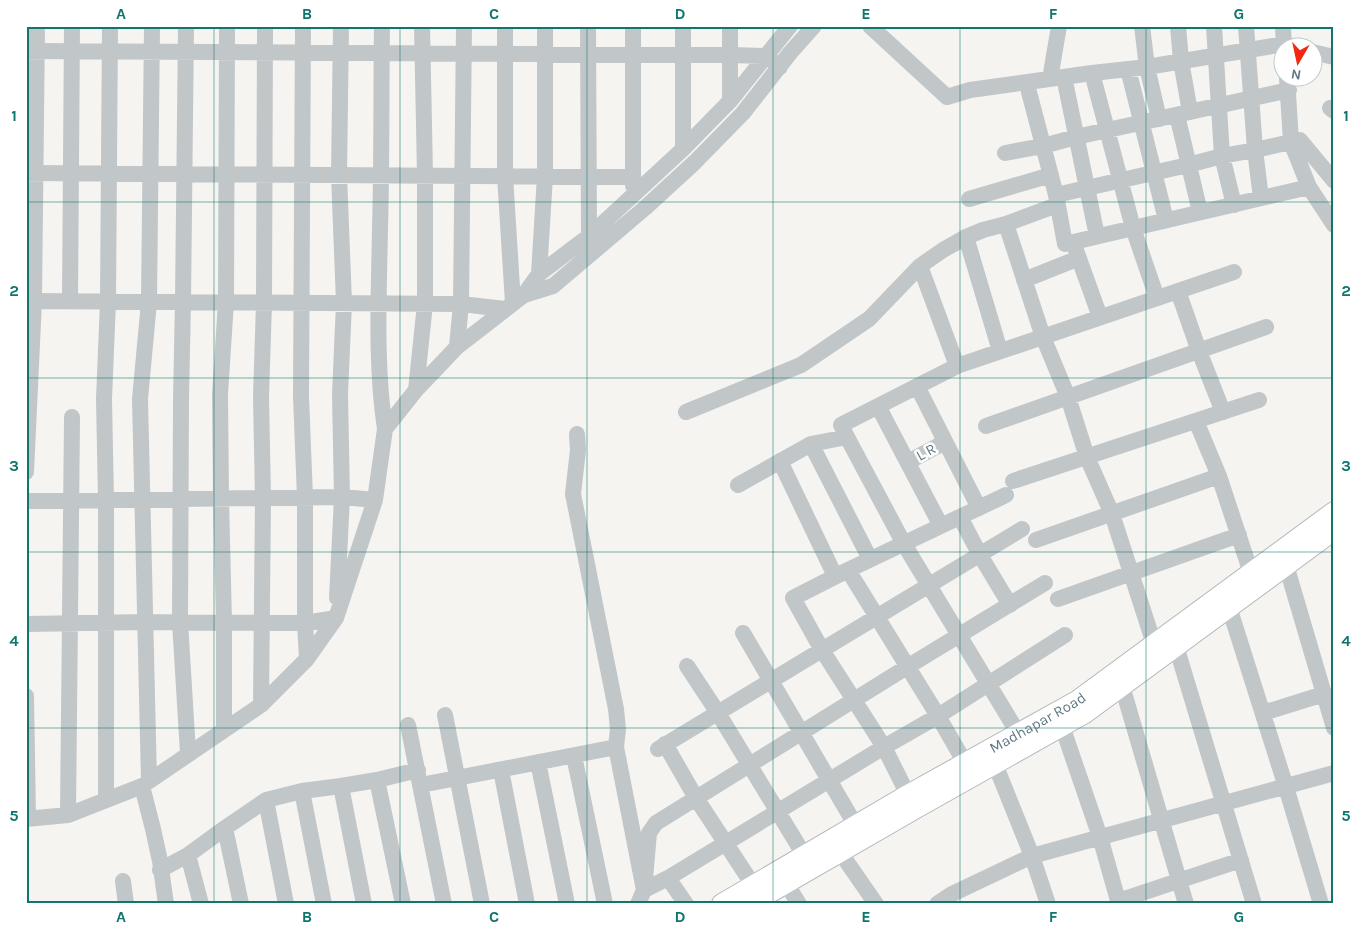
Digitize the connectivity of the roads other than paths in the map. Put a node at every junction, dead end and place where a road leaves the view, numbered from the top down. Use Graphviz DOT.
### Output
graph roads {
  1 [pos="37,26"];
  2 [pos="72,26"];
  3 [pos="110,26"];
  4 [pos="152,26"];
  5 [pos="186,26"];
  6 [pos="227,26"];
  7 [pos="265,26"];
  8 [pos="303,26"];
  9 [pos="341,26"];
  10 [pos="382,26"];
  11 [pos="422,26"];
  12 [pos="464,26"];
  13 [pos="505,26"];
  14 [pos="545,26"];
  15 [pos="588,26"];
  16 [pos="633,26"];
  17 [pos="683,26"];
  18 [pos="730,26"];
  19 [pos="777,26"];
  20 [pos="790,26"];
  21 [pos="814,26"];
  22 [pos="870,26"];
  23 [pos="1059,26"];
  24 [pos="1142,26"];
  25 [pos="1178,26"];
  26 [pos="1214,26"];
  27 [pos="1246,26"];
  28 [pos="776,43"];
  29 [pos="1272,48"];
  30 [pos="32,51"];
  31 [pos="72,51"];
  32 [pos="110,51"];
  33 [pos="152,51"];
  34 [pos="264,51"];
  35 [pos="1248,51"];
  36 [pos="186,52"];
  37 [pos="228,52"];
  38 [pos="304,52"];
  39 [pos="341,53"];
  40 [pos="381,53"];
  41 [pos="422,53"];
  42 [pos="464,53"];
  43 [pos="505,54"];
  44 [pos="545,54"];
  45 [pos="588,54"];
  46 [pos="633,54"];
  47 [pos="683,55"];
  48 [pos="730,55"];
  49 [pos="1216,55"];
  50 [pos="766,56"];
  51 [pos="1181,62"];
  52 [pos="1147,67"];
  53 [pos="780,68"];
  54 [pos="1128,69"];
  55 [pos="1092,73"];
  56 [pos="1052,79"];
  57 [pos="1278,88"];
  58 [pos="1288,88"];
  59 [pos="1029,92"];
  60 [pos="1252,98"];
  61 [pos="730,101"];
  62 [pos="1219,105"];
  63 [pos="1184,113"];
  64 [pos="1159,118"];
  65 [pos="1140,123"];
  66 [pos="1108,130"];
  67 [pos="1076,137"];
  68 [pos="1291,142"];
  69 [pos="1042,146"];
  70 [pos="683,149"];
  71 [pos="1255,150"];
  72 [pos="1005,153"];
  73 [pos="1222,156"];
  74 [pos="1188,165"];
  75 [pos="31,173"];
  76 [pos="1154,173"];
  77 [pos="71,174"];
  78 [pos="109,174"];
  79 [pos="150,174"];
  80 [pos="185,174"];
  81 [pos="227,174"];
  82 [pos="265,175"];
  83 [pos="302,175"];
  84 [pos="339,175"];
  85 [pos="381,175"];
  86 [pos="1050,175"];
  87 [pos="425,176"];
  88 [pos="462,176"];
  89 [pos="505,176"];
  90 [pos="544,176"];
  91 [pos="588,176"];
  92 [pos="633,177"];
  93 [pos="1121,180"];
  94 [pos="1334,181"];
  95 [pos="1309,187"];
  96 [pos="1088,188"];
  97 [pos="633,194"];
  98 [pos="1261,198"];
  99 [pos="969,199"];
  100 [pos="1056,200"];
  101 [pos="1234,204"];
  102 [pos="1200,212"];
  103 [pos="1166,220"];
  104 [pos="1006,224"];
  105 [pos="1334,225"];
  106 [pos="1133,228"];
  107 [pos="589,236"];
  108 [pos="1097,236"];
  109 [pos="966,237"];
  110 [pos="1073,242"];
  111 [pos="1079,258"];
  112 [pos="920,266"];
  113 [pos="1234,272"];
  114 [pos="539,274"];
  115 [pos="1024,280"];
  116 [pos="1178,291"];
  117 [pos="1158,298"];
  118 [pos="30,301"];
  119 [pos="70,301"];
  120 [pos="108,302"];
  121 [pos="149,302"];
  122 [pos="184,302"];
  123 [pos="226,302"];
  124 [pos="264,302"];
  125 [pos="514,302"];
  126 [pos="301,303"];
  127 [pos="344,303"];
  128 [pos="379,303"];
  129 [pos="425,304"];
  130 [pos="461,304"];
  131 [pos="1100,317"];
  132 [pos="1266,327"];
  133 [pos="1043,337"];
  134 [pos="457,347"];
  135 [pos="1000,351"];
  136 [pos="1199,351"];
  137 [pos="957,366"];
  138 [pos="917,386"];
  139 [pos="416,390"];
  140 [pos="1068,397"];
  141 [pos="1259,400"];
  142 [pos="878,406"];
  143 [pos="686,412"];
  144 [pos="1223,412"];
  145 [pos="72,417"];
  146 [pos="1196,420"];
  147 [pos="986,426"];
  148 [pos="385,429"];
  149 [pos="577,434"];
  150 [pos="846,437"];
  151 [pos="945,442"];
  152 [pos="811,444"];
  153 [pos="1087,457"];
  154 [pos="780,461"];
  155 [pos="908,462"];
  156 [pos="26,472"];
  157 [pos="1219,476"];
  158 [pos="738,485"];
  159 [pos="342,497"];
  160 [pos="263,498"];
  161 [pos="305,498"];
  162 [pos="221,499"];
  163 [pos="142,500"];
  164 [pos="182,500"];
  165 [pos="375,500"];
  166 [pos="26,501"];
  167 [pos="106,501"];
  168 [pos="70,502"];
  169 [pos="979,508"];
  170 [pos="1334,512"];
  171 [pos="1112,514"];
  172 [pos="960,517"];
  173 [pos="941,526"];
  174 [pos="1022,529"];
  175 [pos="1334,530"];
  176 [pos="1239,535"];
  177 [pos="1036,540"];
  178 [pos="904,544"];
  179 [pos="980,555"];
  180 [pos="870,559"];
  181 [pos="1286,565"];
  182 [pos="841,573"];
  183 [pos="1131,573"];
  184 [pos="1251,573"];
  185 [pos="1045,583"];
  186 [pos="929,585"];
  187 [pos="1058,599"];
  188 [pos="1010,605"];
  189 [pos="1229,606"];
  190 [pos="876,617"];
  191 [pos="336,618"];
  192 [pos="146,622"];
  193 [pos="180,622"];
  194 [pos="224,622"];
  195 [pos="262,622"];
  196 [pos="69,623"];
  197 [pos="105,623"];
  198 [pos="305,623"];
  199 [pos="26,624"];
  200 [pos="743,633"];
  201 [pos="1065,635"];
  202 [pos="959,636"];
  203 [pos="1154,644"];
  204 [pos="1176,646"];
  205 [pos="822,650"];
  206 [pos="307,659"];
  207 [pos="687,666"];
  208 [pos="907,667"];
  209 [pos="771,681"];
  210 [pos="988,684"];
  211 [pos="1122,686"];
  212 [pos="1324,694"];
  213 [pos="26,696"];
  214 [pos="854,700"];
  215 [pos="261,705"];
  216 [pos="718,713"];
  217 [pos="1263,713"];
  218 [pos="445,714"];
  219 [pos="938,716"];
  220 [pos="408,725"];
  221 [pos="1062,726"];
  222 [pos="1334,728"];
  223 [pos="224,729"];
  224 [pos="801,733"];
  225 [pos="1018,733"];
  226 [pos="616,747"];
  227 [pos="884,747"];
  228 [pos="188,754"];
  229 [pos="574,756"];
  230 [pos="538,762"];
  231 [pos="965,764"];
  232 [pos="995,764"];
  233 [pos="750,765"];
  234 [pos="501,770"];
  235 [pos="1334,773"];
  236 [pos="419,777"];
  237 [pos="458,778"];
  238 [pos="377,780"];
  239 [pos="830,780"];
  240 [pos="146,783"];
  241 [pos="341,786"];
  242 [pos="1286,787"];
  243 [pos="302,791"];
  244 [pos="908,795"];
  245 [pos="696,798"];
  246 [pos="106,800"];
  247 [pos="266,800"];
  248 [pos="1224,804"];
  249 [pos="777,812"];
  250 [pos="68,814"];
  251 [pos="27,819"];
  252 [pos="1162,820"];
  253 [pos="856,826"];
  254 [pos="225,828"];
  255 [pos="1100,837"];
  256 [pos="725,843"];
  257 [pos="840,852"];
  258 [pos="188,855"];
  259 [pos="804,856"];
  260 [pos="1032,856"];
  261 [pos="1241,860"];
  262 [pos="160,865"];
  263 [pos="668,878"];
  264 [pos="123,881"];
  265 [pos="1180,881"];
  266 [pos="786,883"];
  267 [pos="751,894"];
  268 [pos="641,897"];
  269 [pos="954,899"];
  270 [pos="1119,902"];
  271 [pos="126,904"];
  272 [pos="166,904"];
  273 [pos="201,904"];
  274 [pos="241,904"];
  275 [pos="286,904"];
  276 [pos="324,904"];
  277 [pos="364,904"];
  278 [pos="403,904"];
  279 [pos="444,904"];
  280 [pos="482,904"];
  281 [pos="527,904"];
  282 [pos="567,904"];
  283 [pos="605,904"];
  284 [pos="686,904"];
  285 [pos="722,904"];
  286 [pos="799,904"];
  287 [pos="876,904"];
  288 [pos="937,904"];
  289 [pos="1048,904"];
  290 [pos="1186,904"];
  291 [pos="1254,904"];
  292 [pos="1321,904"];
  1 -- 30 [label="street"];
  2 -- 31 [label="street"];
  3 -- 32 [label="street"];
  4 -- 33 [label="street"];
  5 -- 36 [label="street"];
  6 -- 37 [label="street"];
  7 -- 34 [label="street"];
  8 -- 38 [label="street"];
  9 -- 39 [label="street"];
  10 -- 40 [label="street"];
  11 -- 41 [label="street"];
  12 -- 42 [label="street"];
  13 -- 43 [label="street"];
  14 -- 44 [label="street"];
  15 -- 45 [label="street"];
  16 -- 46 [label="street"];
  17 -- 47 [label="street"];
  18 -- 48 [label="street"];
  19 -- 28 [label="street"];
  20 -- 28 [label="street"];
  21 -- 53 [label="street"];
  22 -- 56 [label="street"];
  23 -- 56 [label="street"];
  24 -- 52 [label="street"];
  25 -- 51 [label="street"];
  26 -- 49 [label="street"];
  27 -- 35 [label="street"];
  28 -- 50 [label="street"];
  29 -- 35 [label="street"];
  30 -- 31 [label="street"];
  30 -- 75 [label="street"];
  31 -- 32 [label="street"];
  31 -- 77 [label="street"];
  32 -- 33 [label="street"];
  32 -- 78 [label="street"];
  33 -- 36 [label="street"];
  33 -- 79 [label="street"];
  34 -- 37 [label="street"];
  34 -- 38 [label="street"];
  34 -- 82 [label="street"];
  35 -- 49 [label="street"];
  35 -- 60 [label="street"];
  36 -- 37 [label="street"];
  36 -- 80 [label="street"];
  37 -- 81 [label="street"];
  38 -- 39 [label="street"];
  38 -- 83 [label="street"];
  39 -- 40 [label="street"];
  39 -- 84 [label="street"];
  40 -- 41 [label="street"];
  40 -- 85 [label="street"];
  41 -- 42 [label="street"];
  41 -- 87 [label="street"];
  42 -- 43 [label="street"];
  42 -- 88 [label="street"];
  43 -- 44 [label="street"];
  43 -- 89 [label="street"];
  44 -- 45 [label="street"];
  44 -- 90 [label="street"];
  45 -- 46 [label="street"];
  45 -- 91 [label="street"];
  46 -- 47 [label="street"];
  46 -- 92 [label="street"];
  47 -- 48 [label="street"];
  47 -- 70 [label="street"];
  48 -- 50 [label="street"];
  48 -- 61 [label="street"];
  49 -- 51 [label="street"];
  49 -- 62 [label="street"];
  50 -- 53 [label="street"];
  50 -- 61 [label="street"];
  51 -- 52 [label="street"];
  51 -- 63 [label="street"];
  52 -- 54 [label="street"];
  52 -- 64 [label="street"];
  53 -- 125 [label="street"];
  54 -- 55 [label="street"];
  54 -- 65 [label="street"];
  55 -- 56 [label="street"];
  55 -- 66 [label="street"];
  56 -- 67 [label="street"];
  57 -- 60 [label="street"];
  58 -- 68 [label="street"];
  59 -- 69 [label="street"];
  60 -- 62 [label="street"];
  60 -- 71 [label="street"];
  61 -- 70 [label="street"];
  62 -- 63 [label="street"];
  62 -- 73 [label="street"];
  63 -- 64 [label="street"];
  63 -- 74 [label="street"];
  64 -- 65 [label="street"];
  65 -- 66 [label="street"];
  65 -- 76 [label="street"];
  66 -- 67 [label="street"];
  66 -- 93 [label="street"];
  67 -- 69 [label="street"];
  67 -- 96 [label="street"];
  68 -- 71 [label="street"];
  68 -- 94 [label="street"];
  68 -- 95 [label="street"];
  69 -- 72 [label="street"];
  69 -- 86 [label="street"];
  70 -- 97 [label="street"];
  71 -- 73 [label="street"];
  71 -- 98 [label="street"];
  73 -- 74 [label="street"];
  73 -- 101 [label="street"];
  74 -- 76 [label="street"];
  74 -- 102 [label="street"];
  75 -- 77 [label="street"];
  75 -- 118 [label="street"];
  76 -- 93 [label="street"];
  76 -- 103 [label="street"];
  77 -- 78 [label="street"];
  77 -- 119 [label="street"];
  78 -- 79 [label="street"];
  78 -- 120 [label="street"];
  79 -- 80 [label="street"];
  79 -- 121 [label="street"];
  80 -- 81 [label="street"];
  80 -- 122 [label="street"];
  81 -- 82 [label="street"];
  81 -- 123 [label="street"];
  82 -- 83 [label="street"];
  82 -- 124 [label="street"];
  83 -- 84 [label="street"];
  83 -- 126 [label="street"];
  84 -- 85 [label="street"];
  84 -- 127 [label="street"];
  85 -- 87 [label="street"];
  85 -- 128 [label="street"];
  86 -- 99 [label="street"];
  86 -- 100 [label="street"];
  87 -- 88 [label="street"];
  87 -- 129 [label="street"];
  88 -- 89 [label="street"];
  88 -- 130 [label="street"];
  89 -- 90 [label="street"];
  89 -- 125 [label="street"];
  90 -- 91 [label="street"];
  90 -- 114 [label="street"];
  91 -- 92 [label="street"];
  91 -- 107 [label="street"];
  92 -- 97 [label="street"];
  93 -- 96 [label="street"];
  93 -- 106 [label="street"];
  95 -- 98 [label="street"];
  95 -- 105 [label="street"];
  96 -- 100 [label="street"];
  96 -- 108 [label="street"];
  97 -- 107 [label="street"];
  98 -- 101 [label="street"];
  100 -- 104 [label="street"];
  100 -- 110 [label="street"];
  101 -- 102 [label="street"];
  102 -- 103 [label="street"];
  103 -- 106 [label="street"];
  104 -- 109 [label="street"];
  104 -- 115 [label="street"];
  106 -- 108 [label="street"];
  106 -- 117 [label="street"];
  107 -- 114 [label="street"];
  108 -- 110 [label="street"];
  109 -- 112 [label="street"];
  109 -- 135 [label="street"];
  110 -- 111 [label="street"];
  111 -- 115 [label="street"];
  111 -- 131 [label="street"];
  112 -- 137 [label="street"];
  112 -- 143 [label="street"];
  113 -- 116 [label="street"];
  114 -- 125 [label="street"];
  115 -- 133 [label="street"];
  116 -- 117 [label="street"];
  116 -- 136 [label="street"];
  117 -- 131 [label="street"];
  118 -- 119 [label="street"];
  118 -- 156 [label="street"];
  119 -- 120 [label="street"];
  120 -- 121 [label="street"];
  120 -- 167 [label="street"];
  121 -- 122 [label="street"];
  121 -- 163 [label="street"];
  122 -- 123 [label="street"];
  122 -- 164 [label="street"];
  123 -- 124 [label="street"];
  123 -- 162 [label="street"];
  124 -- 126 [label="street"];
  124 -- 160 [label="street"];
  125 -- 130 [label="street"];
  125 -- 134 [label="street"];
  126 -- 127 [label="street"];
  126 -- 161 [label="street"];
  127 -- 128 [label="street"];
  127 -- 159 [label="street"];
  128 -- 129 [label="street"];
  128 -- 148 [label="street"];
  129 -- 130 [label="street"];
  129 -- 139 [label="street"];
  130 -- 134 [label="street"];
  131 -- 133 [label="street"];
  132 -- 136 [label="street"];
  133 -- 135 [label="street"];
  133 -- 140 [label="street"];
  134 -- 139 [label="street"];
  135 -- 137 [label="street"];
  136 -- 140 [label="street"];
  136 -- 144 [label="street"];
  137 -- 138 [label="street"];
  138 -- 142 [label="street"];
  138 -- 151 [label="street"];
  139 -- 148 [label="street"];
  140 -- 147 [label="street"];
  140 -- 153 [label="street"];
  141 -- 144 [label="street"];
  142 -- 150 [label="street"];
  142 -- 155 [label="street"];
  144 -- 146 [label="street"];
  145 -- 168 [label="street"];
  146 -- 153 [label="street"];
  146 -- 157 [label="street"];
  148 -- 165 [label="street"];
  149 -- 226 [label="street"];
  150 -- 152 [label="street"];
  150 -- 178 [label="street"];
  151 -- 155 [label="street, L R"];
  151 -- 169 [label="street"];
  152 -- 154 [label="street"];
  152 -- 180 [label="street"];
  153 -- 169 [label="street"];
  153 -- 171 [label="street"];
  154 -- 158 [label="street"];
  154 -- 182 [label="street"];
  155 -- 173 [label="street"];
  157 -- 171 [label="street"];
  157 -- 176 [label="street"];
  159 -- 161 [label="street"];
  159 -- 165 [label="street"];
  159 -- 191 [label="street"];
  160 -- 161 [label="street"];
  160 -- 162 [label="street"];
  160 -- 195 [label="street"];
  161 -- 198 [label="street"];
  162 -- 164 [label="street"];
  162 -- 194 [label="street"];
  163 -- 164 [label="street"];
  163 -- 167 [label="street"];
  163 -- 192 [label="street"];
  164 -- 193 [label="street"];
  165 -- 191 [label="street"];
  166 -- 168 [label="street"];
  167 -- 168 [label="street"];
  167 -- 197 [label="street"];
  168 -- 196 [label="street"];
  169 -- 172 [label="street"];
  170 -- 184 [label="main road, Madhapar Road"];
  171 -- 177 [label="street"];
  171 -- 183 [label="street"];
  172 -- 173 [label="street"];
  172 -- 179 [label="street"];
  173 -- 178 [label="street"];
  174 -- 179 [label="street"];
  175 -- 181 [label="main road, Madhapar Road"];
  176 -- 183 [label="street"];
  176 -- 184 [label="street"];
  178 -- 180 [label="street"];
  178 -- 186 [label="street"];
  179 -- 186 [label="street"];
  179 -- 188 [label="street"];
  180 -- 182 [label="street"];
  181 -- 189 [label="main road, Madhapar Road"];
  181 -- 212 [label="street"];
  182 -- 190 [label="street"];
  182 -- 205 [label="street"];
  183 -- 187 [label="street"];
  183 -- 203 [label="street"];
  184 -- 203 [label="main road, Madhapar Road"];
  185 -- 188 [label="street"];
  186 -- 190 [label="street"];
  186 -- 202 [label="street"];
  188 -- 202 [label="street"];
  189 -- 204 [label="main road, Madhapar Road"];
  189 -- 217 [label="street"];
  190 -- 205 [label="street"];
  190 -- 208 [label="street"];
  191 -- 198 [label="street"];
  191 -- 206 [label="street"];
  192 -- 193 [label="street"];
  192 -- 197 [label="street"];
  192 -- 240 [label="street"];
  193 -- 194 [label="street"];
  193 -- 228 [label="street"];
  194 -- 195 [label="street"];
  194 -- 223 [label="street"];
  195 -- 198 [label="street"];
  195 -- 215 [label="street"];
  196 -- 197 [label="street"];
  196 -- 199 [label="street"];
  196 -- 250 [label="street"];
  197 -- 246 [label="street"];
  198 -- 206 [label="street"];
  200 -- 209 [label="street"];
  201 -- 210 [label="street"];
  202 -- 208 [label="street"];
  202 -- 210 [label="street"];
  203 -- 225 [label="main road, Madhapar Road"];
  204 -- 211 [label="main road, Madhapar Road"];
  204 -- 248 [label="street"];
  205 -- 209 [label="street"];
  205 -- 214 [label="street"];
  206 -- 215 [label="street"];
  207 -- 216 [label="street"];
  208 -- 214 [label="street"];
  208 -- 219 [label="street"];
  209 -- 216 [label="street"];
  209 -- 224 [label="street"];
  210 -- 219 [label="street"];
  210 -- 225 [label="street"];
  211 -- 221 [label="main road, Madhapar Road"];
  211 -- 252 [label="street"];
  212 -- 217 [label="street"];
  212 -- 222 [label="street"];
  213 -- 251 [label="street"];
  214 -- 224 [label="street"];
  214 -- 227 [label="street"];
  215 -- 223 [label="street"];
  216 -- 233 [label="street"];
  216 -- 245 [label="street"];
  217 -- 242 [label="street"];
  218 -- 237 [label="street"];
  219 -- 227 [label="street"];
  219 -- 231 [label="street"];
  220 -- 236 [label="street"];
  221 -- 232 [label="main road, Madhapar Road"];
  221 -- 255 [label="street"];
  223 -- 228 [label="street"];
  224 -- 233 [label="street"];
  224 -- 239 [label="street"];
  225 -- 231 [label="main road, Madhapar Road"];
  226 -- 229 [label="street"];
  226 -- 268 [label="street"];
  227 -- 239 [label="street"];
  227 -- 244 [label="street"];
  228 -- 240 [label="street"];
  229 -- 230 [label="street"];
  229 -- 283 [label="street"];
  230 -- 234 [label="street"];
  230 -- 282 [label="street"];
  231 -- 244 [label="main road, Madhapar Road"];
  232 -- 257 [label="main road, Madhapar Road"];
  232 -- 260 [label="street"];
  233 -- 245 [label="street"];
  233 -- 249 [label="street"];
  234 -- 237 [label="street"];
  234 -- 281 [label="street"];
  235 -- 242 [label="street"];
  236 -- 237 [label="street"];
  236 -- 238 [label="street"];
  236 -- 279 [label="street"];
  237 -- 280 [label="street"];
  238 -- 241 [label="street"];
  238 -- 278 [label="street"];
  239 -- 249 [label="street"];
  239 -- 253 [label="street"];
  240 -- 246 [label="street"];
  240 -- 262 [label="street"];
  241 -- 243 [label="street"];
  241 -- 277 [label="street"];
  242 -- 248 [label="street"];
  242 -- 292 [label="street"];
  243 -- 247 [label="street"];
  243 -- 276 [label="street"];
  244 -- 253 [label="main road, Madhapar Road"];
  245 -- 256 [label="street"];
  245 -- 268 [label="street"];
  246 -- 250 [label="street"];
  247 -- 254 [label="street"];
  247 -- 275 [label="street"];
  248 -- 252 [label="street"];
  248 -- 261 [label="street"];
  249 -- 256 [label="street"];
  249 -- 259 [label="street"];
  250 -- 251 [label="street"];
  252 -- 255 [label="street"];
  252 -- 265 [label="street"];
  253 -- 259 [label="main road, Madhapar Road"];
  254 -- 258 [label="street"];
  254 -- 274 [label="street"];
  255 -- 260 [label="street"];
  255 -- 270 [label="street"];
  256 -- 263 [label="street"];
  256 -- 267 [label="street"];
  257 -- 266 [label="main road, Madhapar Road"];
  257 -- 287 [label="street"];
  258 -- 262 [label="street"];
  258 -- 273 [label="street"];
  259 -- 267 [label="main road, Madhapar Road"];
  260 -- 269 [label="street"];
  260 -- 289 [label="street"];
  261 -- 265 [label="street"];
  261 -- 291 [label="street"];
  262 -- 272 [label="street"];
  263 -- 268 [label="street"];
  263 -- 284 [label="street"];
  264 -- 271 [label="street"];
  265 -- 270 [label="street"];
  265 -- 290 [label="street"];
  266 -- 267 [label="main road, Madhapar Road"];
  266 -- 286 [label="street"];
  267 -- 285 [label="main road, Madhapar Road"];
  269 -- 288 [label="street"];
}
